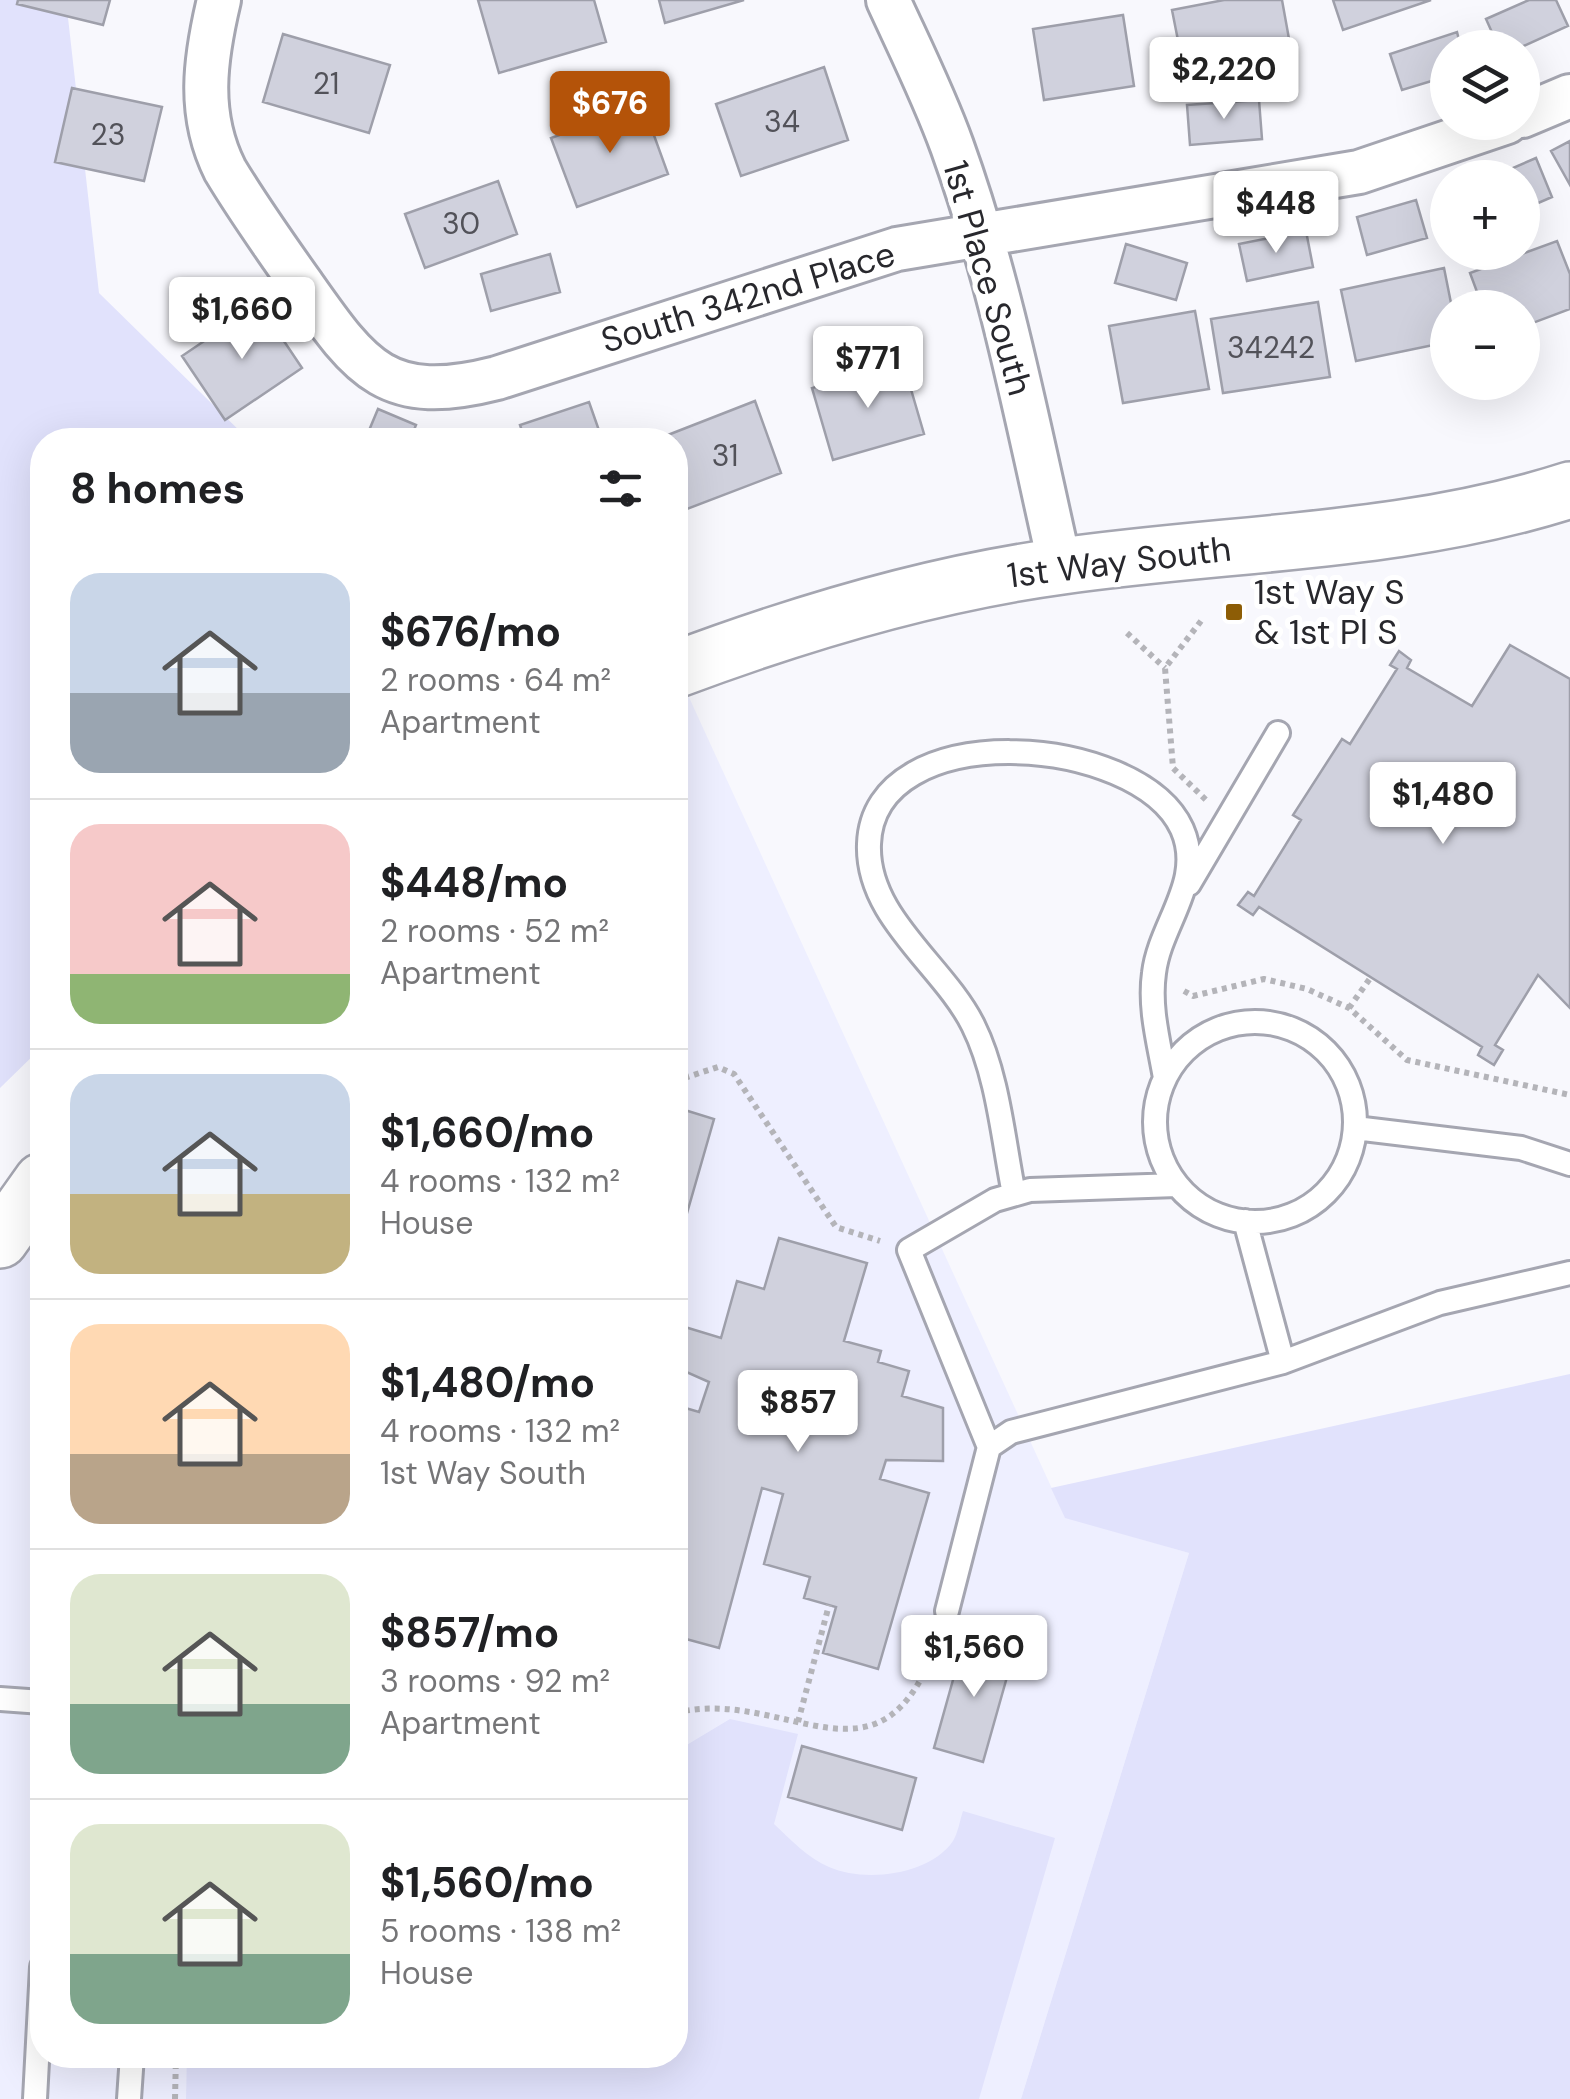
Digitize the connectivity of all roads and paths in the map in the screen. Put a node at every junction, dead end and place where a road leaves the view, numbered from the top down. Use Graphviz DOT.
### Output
graph roads {
  1 [pos="220,0"];
  2 [pos="888,0"];
  3 [pos="1570,96"];
  4 [pos="1540,108"];
  5 [pos="1454,140"];
  6 [pos="981,234"];
  7 [pos="1570,490"];
  8 [pos="1060,566"];
  9 [pos="1201,620"];
  10 [pos="1127,633"];
  11 [pos="688,665"];
  12 [pos="1165,668"];
  13 [pos="1278,733"];
  14 [pos="1222,828"];
  15 [pos="1184,892"];
  16 [pos="1370,977"];
  17 [pos="1178,986"];
  18 [pos="1349,1008"];
  19 [pos="688,1077"];
  20 [pos="1165,1078"];
  21 [pos="1570,1095"];
  22 [pos="1355,1128"];
  23 [pos="1570,1164"];
  24 [pos="1177,1185"];
  25 [pos="1014,1194"];
  26 [pos="30,1198"];
  27 [pos="1245,1221"];
  28 [pos="0,1240"];
  29 [pos="910,1250"];
  30 [pos="1570,1273"];
  31 [pos="1282,1362"];
  32 [pos="989,1446"];
  33 [pos="829,1605"];
  34 [pos="948,1611"];
  35 [pos="0,1699"];
  36 [pos="30,1701"];
  37 [pos="688,1712"];
  38 [pos="798,1722"];
  39 [pos="37,2068"];
  40 [pos="131,2068"];
  41 [pos="176,2068"];
  42 [pos="35,2099"];
  43 [pos="130,2099"];
  44 [pos="175,2099"];
  1 -- 6 [label="street, South 342nd Place"];
  2 -- 6 [label="street, 1st Place South"];
  3 -- 4 [label="street"];
  5 -- 6 [label="street, South 342nd Place"];
  6 -- 8 [label="street, 1st Place South"];
  7 -- 8 [label="main road, 1st Way South"];
  8 -- 11 [label="main road, 1st Way South"];
  9 -- 12 [label="path"];
  10 -- 12 [label="path"];
  12 -- 14 [label="path"];
  13 -- 14 [label="lane"];
  14 -- 15 [label="lane"];
  15 -- 20 [label="lane"];
  15 -- 25 [label="lane"];
  16 -- 18 [label="path"];
  17 -- 18 [label="path"];
  18 -- 21 [label="path"];
  19 -- 29 [label="path"];
  20 -- 22 [label="lane"];
  20 -- 24 [label="lane"];
  22 -- 23 [label="lane"];
  22 -- 27 [label="lane"];
  24 -- 25 [label="lane"];
  24 -- 27 [label="lane"];
  25 -- 29 [label="lane"];
  26 -- 28 [label="main road"];
  27 -- 31 [label="lane"];
  29 -- 32 [label="lane"];
  30 -- 31 [label="lane"];
  31 -- 32 [label="lane"];
  32 -- 34 [label="lane"];
  33 -- 38 [label="path"];
  34 -- 38 [label="path"];
  35 -- 36 [label="lane"];
  37 -- 38 [label="path"];
  39 -- 42 [label="lane"];
  40 -- 43 [label="lane"];
  41 -- 44 [label="path"];
}
